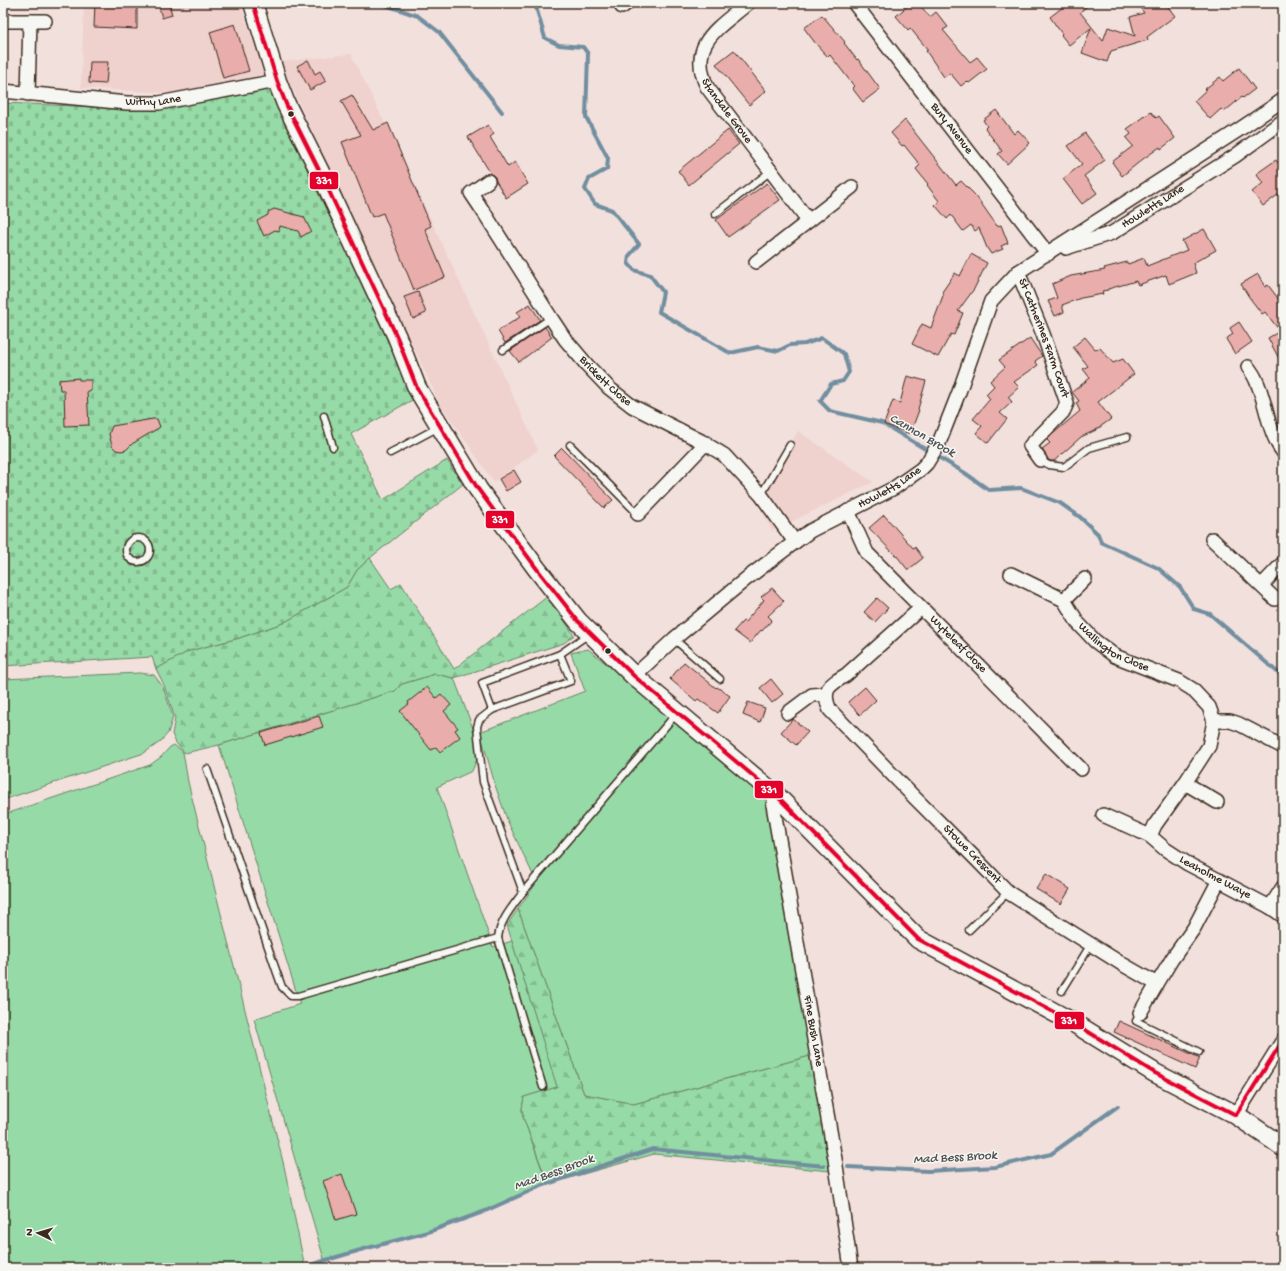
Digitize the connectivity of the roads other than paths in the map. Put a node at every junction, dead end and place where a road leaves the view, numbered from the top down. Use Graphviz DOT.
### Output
graph roads {
  1 [pos="253,3"];
  2 [pos="854,3"];
  3 [pos="741,5"];
  4 [pos="3,20"];
  5 [pos="30,21"];
  6 [pos="45,21"];
  7 [pos="277,81"];
  8 [pos="3,91"];
  9 [pos="28,94"];
  10 [pos="1283,100"];
  11 [pos="1283,122"];
  12 [pos="1240,129"];
  13 [pos="1251,145"];
  14 [pos="771,171"];
  15 [pos="488,181"];
  16 [pos="852,187"];
  17 [pos="715,214"];
  18 [pos="808,220"];
  19 [pos="1048,254"];
  20 [pos="756,262"];
  21 [pos="1018,272"];
  22 [pos="551,318"];
  23 [pos="503,350"];
  24 [pos="1248,366"];
  25 [pos="324,416"];
  26 [pos="441,426"];
  27 [pos="1127,437"];
  28 [pos="706,443"];
  29 [pos="570,445"];
  30 [pos="790,445"];
  31 [pos="333,447"];
  32 [pos="1283,452"];
  33 [pos="390,453"];
  34 [pos="1040,460"];
  35 [pos="760,495"];
  36 [pos="848,511"];
  37 [pos="638,514"];
  38 [pos="1212,539"];
  39 [pos="795,542"];
  40 [pos="127,543"];
  41 [pos="1283,563"];
  42 [pos="1011,574"];
  43 [pos="1085,579"];
  44 [pos="1262,585"];
  45 [pos="1275,599"];
  46 [pos="1064,600"];
  47 [pos="921,608"];
  48 [pos="590,633"];
  49 [pos="674,639"];
  50 [pos="560,654"];
  51 [pos="634,676"];
  52 [pos="720,679"];
  53 [pos="826,694"];
  54 [pos="492,710"];
  55 [pos="678,712"];
  56 [pos="788,713"];
  57 [pos="1214,722"];
  58 [pos="1283,747"];
  59 [pos="207,769"];
  60 [pos="1081,769"];
  61 [pos="1185,783"];
  62 [pos="776,795"];
  63 [pos="1217,802"];
  64 [pos="1103,815"];
  65 [pos="1150,836"];
  66 [pos="1219,880"];
  67 [pos="1283,887"];
  68 [pos="523,892"];
  69 [pos="1008,892"];
  70 [pos="1270,907"];
  71 [pos="1283,916"];
  72 [pos="969,930"];
  73 [pos="498,938"];
  74 [pos="1091,944"];
  75 [pos="1157,984"];
  76 [pos="1062,991"];
  77 [pos="1140,1013"];
  78 [pos="1283,1040"];
  79 [pos="1199,1052"];
  80 [pos="543,1087"];
  81 [pos="1236,1115"];
  82 [pos="1283,1147"];
  83 [pos="851,1268"];
  1 -- 7 [label="street"];
  2 -- 19 [label="street, Bury Avenue"];
  3 -- 14 [label="street, Standale Grove"];
  4 -- 5 [label="street"];
  5 -- 6 [label="street"];
  5 -- 9 [label="street"];
  7 -- 9 [label="street, Withy Lane"];
  7 -- 26 [label="street"];
  8 -- 9 [label="street, Withy Lane"];
  10 -- 12 [label="street, Howletts Lane"];
  11 -- 13 [label="street, Howletts Lane"];
  12 -- 13 [label="street"];
  12 -- 19 [label="street, Howletts Lane"];
  13 -- 19 [label="street, Howletts Lane"];
  14 -- 17 [label="lane"];
  14 -- 18 [label="street, Standale Grove"];
  15 -- 22 [label="street, Brickett Close"];
  16 -- 18 [label="street"];
  18 -- 20 [label="street"];
  19 -- 21 [label="street, Howletts Lane"];
  21 -- 34 [label="street, St Catherines Farm Court"];
  21 -- 36 [label="street, Howletts Lane"];
  22 -- 23 [label="lane"];
  22 -- 28 [label="street, Brickett Close"];
  24 -- 32 [label="street"];
  25 -- 31 [label="lane"];
  26 -- 33 [label="lane"];
  26 -- 48 [label="street"];
  27 -- 34 [label="lane"];
  28 -- 35 [label="street, Brickett Close"];
  28 -- 37 [label="street"];
  29 -- 37 [label="lane"];
  30 -- 35 [label="lane"];
  35 -- 39 [label="street, Brickett Close"];
  36 -- 39 [label="street, Howletts Lane"];
  36 -- 47 [label="street, Wyteleaf Close"];
  38 -- 44 [label="street"];
  39 -- 49 [label="street, Howletts Lane"];
  40 -- 40 [label="lane"];
  41 -- 44 [label="street"];
  42 -- 46 [label="street"];
  43 -- 46 [label="street"];
  44 -- 45 [label="street"];
  46 -- 57 [label="street, Wallington Close"];
  47 -- 53 [label="street"];
  47 -- 60 [label="street, Wyteleaf Close"];
  48 -- 50 [label="lane"];
  48 -- 51 [label="street"];
  49 -- 51 [label="street, Howletts Lane"];
  49 -- 52 [label="lane"];
  50 -- 54 [label="lane"];
  50 -- 54 [label="lane"];
  51 -- 55 [label="street"];
  53 -- 56 [label="street"];
  53 -- 69 [label="street, Stowe Crescent"];
  54 -- 68 [label="lane"];
  55 -- 62 [label="street"];
  55 -- 68 [label="lane"];
  57 -- 58 [label="street"];
  57 -- 61 [label="street"];
  59 -- 73 [label="lane"];
  61 -- 63 [label="street"];
  61 -- 65 [label="street"];
  62 -- 81 [label="street"];
  62 -- 83 [label="street, Fine Bush Lane"];
  64 -- 65 [label="street, Leaholme Waye"];
  65 -- 66 [label="street, Leaholme Waye"];
  66 -- 70 [label="street, Leaholme Waye"];
  66 -- 75 [label="street"];
  67 -- 70 [label="street"];
  68 -- 73 [label="lane"];
  69 -- 72 [label="lane"];
  69 -- 74 [label="street, Stowe Crescent"];
  70 -- 71 [label="street, Leaholme Waye"];
  73 -- 80 [label="lane"];
  74 -- 75 [label="street, Stowe Crescent"];
  74 -- 76 [label="lane"];
  75 -- 77 [label="street"];
  77 -- 79 [label="lane"];
  78 -- 81 [label="street"];
  81 -- 82 [label="street"];
}
